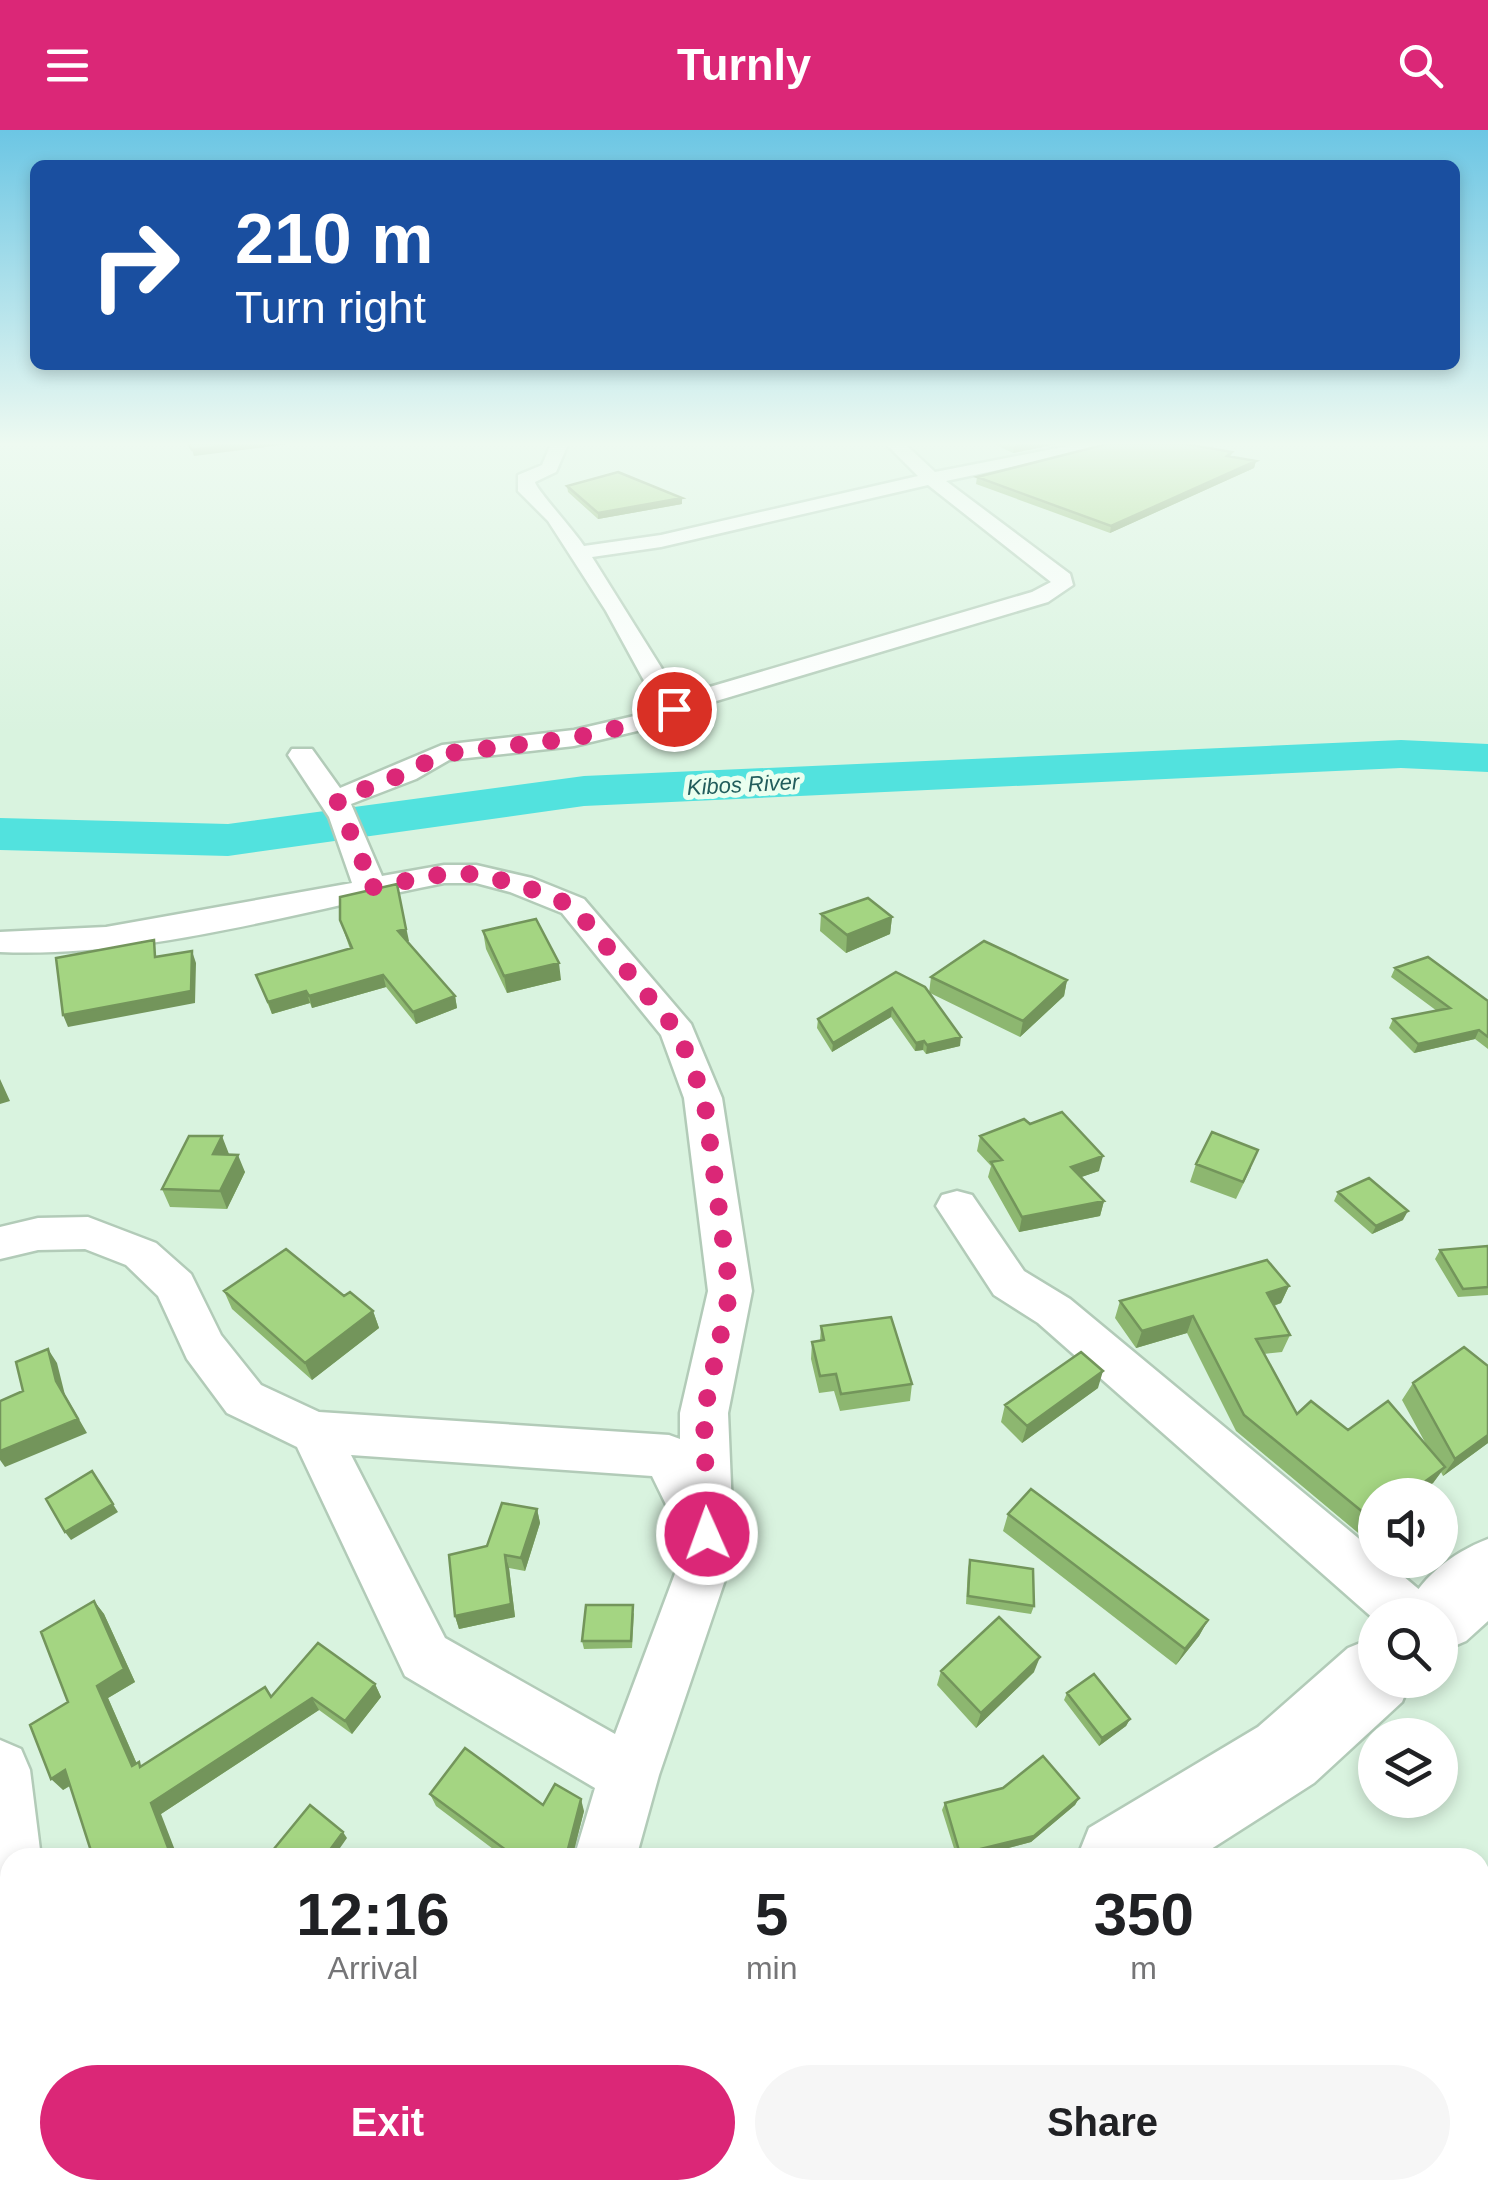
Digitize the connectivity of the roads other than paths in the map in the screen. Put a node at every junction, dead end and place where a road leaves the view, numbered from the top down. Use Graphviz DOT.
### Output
graph roads {
  1 [pos="570,541"];
  2 [pos="663,541"];
  3 [pos="1012,541"];
  4 [pos="579,553"];
  5 [pos="672,706"];
  6 [pos="302,755"];
  7 [pos="339,805"];
  8 [pos="367,876"];
  9 [pos="0,942"];
  10 [pos="957,1206"];
  11 [pos="0,1244"];
  12 [pos="314,1432"];
  13 [pos="707,1534"];
  14 [pos="1488,1573"];
  15 [pos="1389,1598"];
  16 [pos="1458,1600"];
  17 [pos="1358,1689"];
  18 [pos="0,1770"];
  19 [pos="629,1775"];
  20 [pos="9,1848"];
  21 [pos="608,1848"];
  22 [pos="1135,1848"];
  1 -- 4 [label="street"];
  2 -- 4 [label="street"];
  3 -- 5 [label="street"];
  4 -- 5 [label="street"];
  5 -- 7 [label="street"];
  6 -- 7 [label="street"];
  7 -- 8 [label="street"];
  8 -- 9 [label="street"];
  8 -- 13 [label="street"];
  10 -- 15 [label="street"];
  11 -- 12 [label="street"];
  12 -- 13 [label="street"];
  12 -- 19 [label="street"];
  13 -- 19 [label="street"];
  14 -- 16 [label="main road"];
  17 -- 22 [label="main road"];
  18 -- 20 [label="street"];
  19 -- 21 [label="street"];
}
